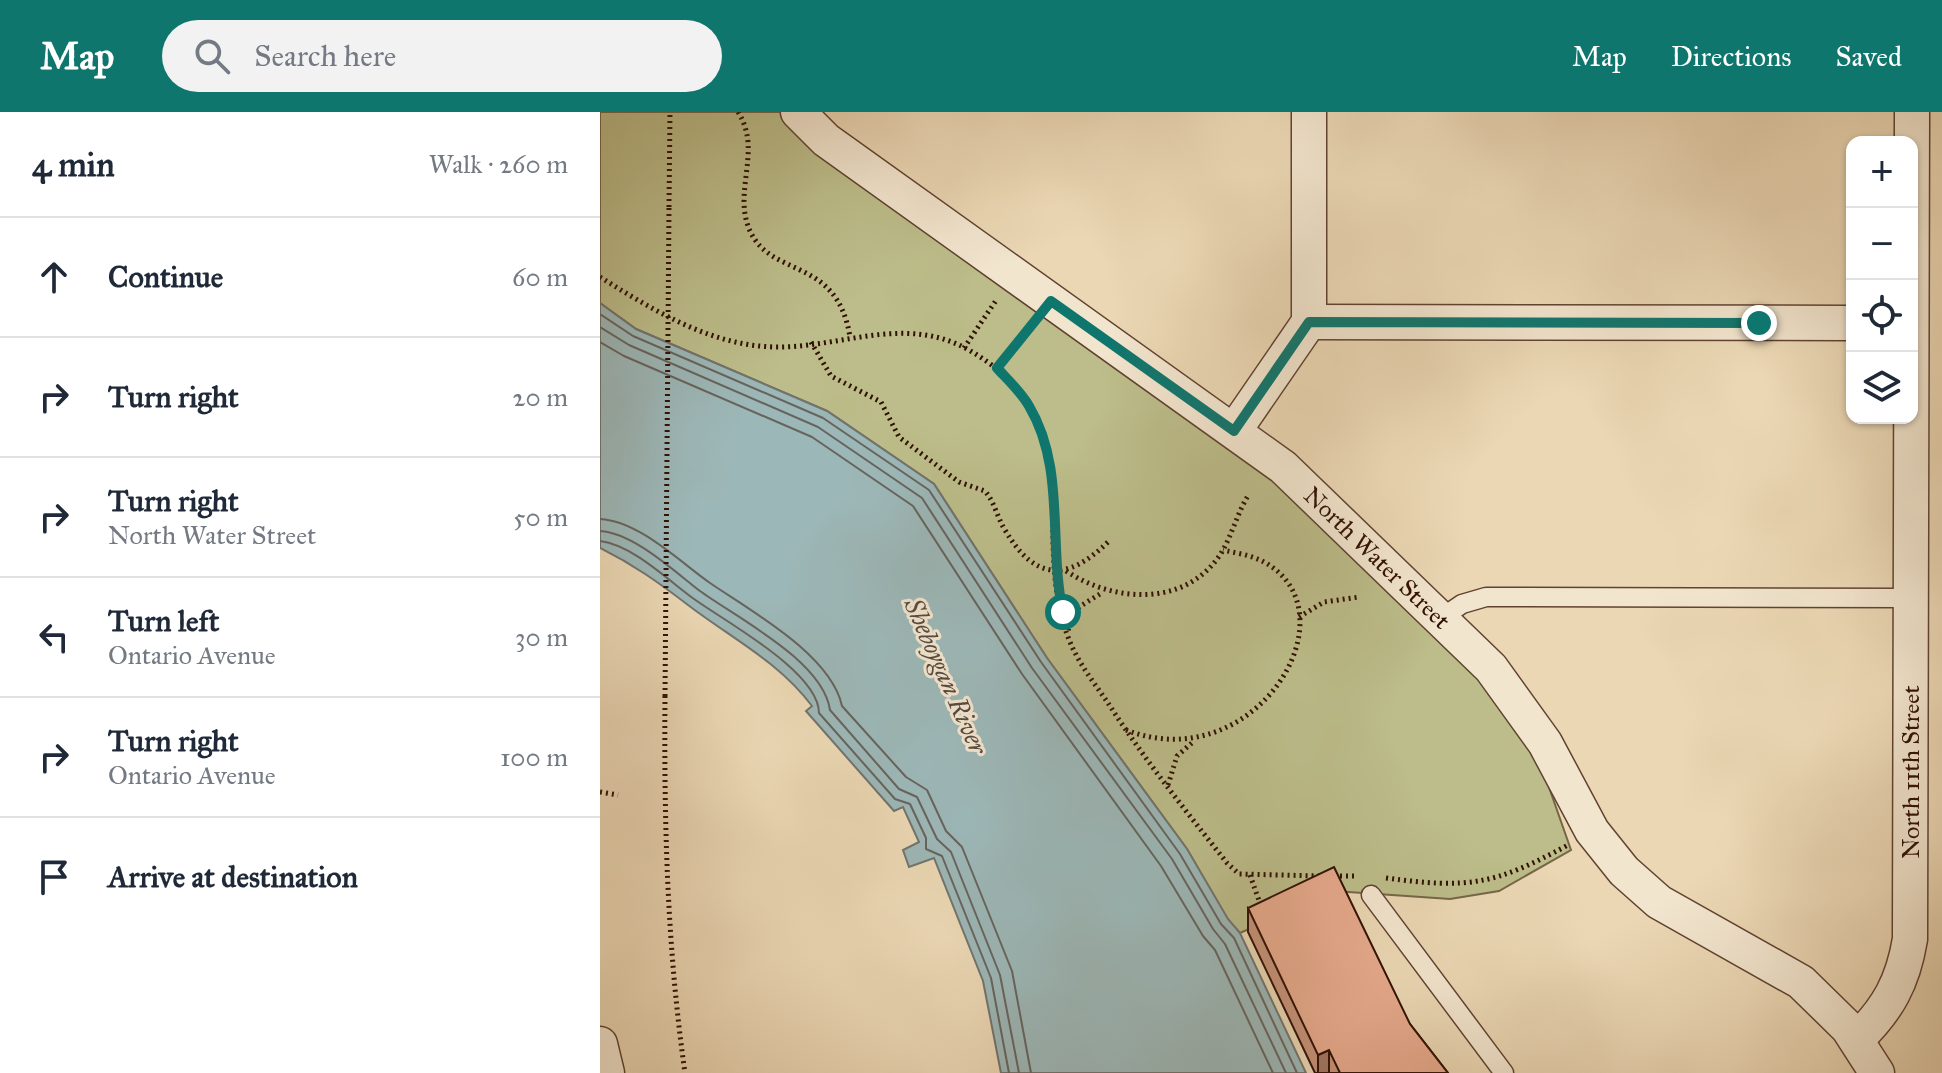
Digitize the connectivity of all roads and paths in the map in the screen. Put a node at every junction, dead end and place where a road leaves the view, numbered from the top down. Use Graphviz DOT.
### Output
graph roads {
  1 [pos="670,112"];
  2 [pos="738,112"];
  3 [pos="798,112"];
  4 [pos="1309,112"];
  5 [pos="1912,112"];
  6 [pos="1014,274"];
  7 [pos="600,277"];
  8 [pos="1912,280"];
  9 [pos="1051,301"];
  10 [pos="1309,322"];
  11 [pos="1846,323"];
  12 [pos="1918,323"];
  13 [pos="1942,323"];
  14 [pos="850,337"];
  15 [pos="811,342"];
  16 [pos="964,348"];
  17 [pos="1912,352"];
  18 [pos="997,368"];
  19 [pos="1234,431"];
  20 [pos="1249,494"];
  21 [pos="1108,542"];
  22 [pos="1223,550"];
  23 [pos="1057,570"];
  24 [pos="1065,570"];
  25 [pos="1104,592"];
  26 [pos="1359,597"];
  27 [pos="1911,598"];
  28 [pos="1299,617"];
  29 [pos="1440,619"];
  30 [pos="1067,631"];
  31 [pos="1125,730"];
  32 [pos="1199,738"];
  33 [pos="1167,786"];
  34 [pos="600,792"];
  35 [pos="618,795"];
  36 [pos="1592,831"];
  37 [pos="1250,875"];
  38 [pos="1360,876"];
  39 [pos="1383,878"];
  40 [pos="1371,895"];
  41 [pos="1267,921"];
  42 [pos="1857,1039"];
  43 [pos="600,1044"];
  44 [pos="607,1073"];
  45 [pos="685,1073"];
  46 [pos="1504,1073"];
  47 [pos="1877,1073"];
  1 -- 45 [label="path, bridge"];
  2 -- 14 [label="path"];
  3 -- 6 [label="street, North Water Street"];
  4 -- 10 [label="street"];
  5 -- 8 [label="street, North 11th Street"];
  6 -- 9 [label="street, North Water Street"];
  6 -- 16 [label="path"];
  7 -- 15 [label="path"];
  9 -- 18 [label="path"];
  9 -- 19 [label="street, North Water Street"];
  10 -- 11 [label="street"];
  10 -- 19 [label="street"];
  12 -- 13 [label="street"];
  14 -- 15 [label="path"];
  14 -- 16 [label="path"];
  15 -- 23 [label="path"];
  16 -- 18 [label="path"];
  17 -- 27 [label="street, North 11th Street"];
  18 -- 23 [label="path"];
  19 -- 29 [label="street, North Water Street"];
  20 -- 22 [label="path"];
  21 -- 24 [label="path"];
  22 -- 25 [label="path"];
  22 -- 28 [label="path"];
  23 -- 24 [label="path"];
  23 -- 30 [label="path"];
  24 -- 25 [label="path"];
  25 -- 30 [label="path"];
  26 -- 28 [label="path"];
  27 -- 29 [label="lane"];
  27 -- 42 [label="street, North 11th Street"];
  28 -- 32 [label="path"];
  29 -- 36 [label="street, North Water Street"];
  30 -- 31 [label="path"];
  31 -- 32 [label="path"];
  31 -- 33 [label="path"];
  32 -- 33 [label="path"];
  33 -- 37 [label="path"];
  34 -- 35 [label="path"];
  36 -- 39 [label="path"];
  36 -- 42 [label="street, North Water Street"];
  37 -- 38 [label="path"];
  37 -- 41 [label="path"];
  40 -- 46 [label="lane"];
  42 -- 47 [label="street"];
  43 -- 44 [label="street"];
}
